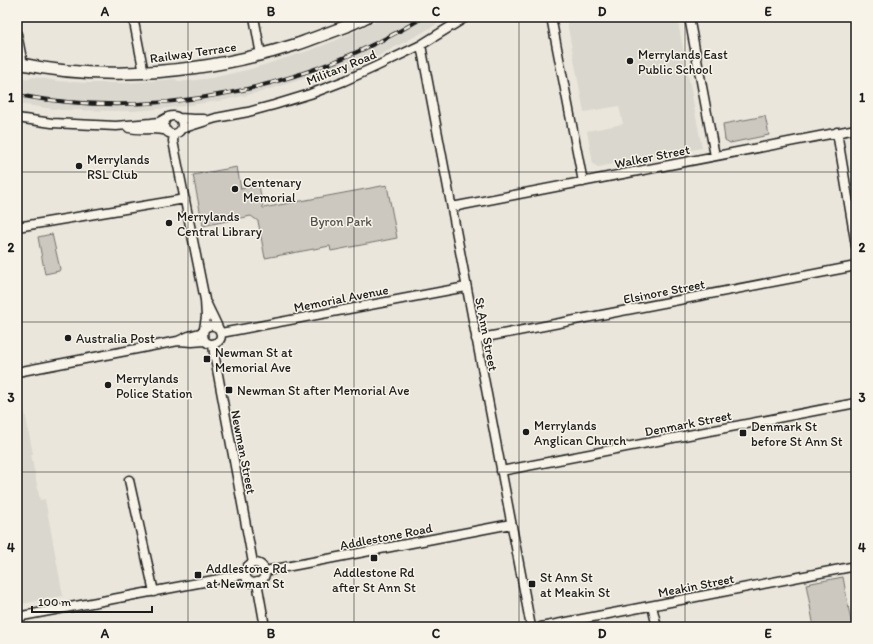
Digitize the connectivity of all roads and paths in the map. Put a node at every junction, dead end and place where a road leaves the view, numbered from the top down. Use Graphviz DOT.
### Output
graph roads {
  1 [pos="133,17"];
  2 [pos="254,17"];
  3 [pos="366,17"];
  4 [pos="466,17"];
  5 [pos="551,17"];
  6 [pos="689,17"];
  7 [pos="17,34"];
  8 [pos="420,45"];
  9 [pos="261,55"];
  10 [pos="20,64"];
  11 [pos="144,73"];
  12 [pos="168,117"];
  13 [pos="17,118"];
  14 [pos="179,118"];
  15 [pos="216,118"];
  16 [pos="123,126"];
  17 [pos="856,129"];
  18 [pos="174,131"];
  19 [pos="837,132"];
  20 [pos="715,156"];
  21 [pos="583,182"];
  22 [pos="185,199"];
  23 [pos="452,207"];
  24 [pos="17,227"];
  25 [pos="856,246"];
  26 [pos="856,266"];
  27 [pos="466,287"];
  28 [pos="205,300"];
  29 [pos="220,330"];
  30 [pos="204,331"];
  31 [pos="476,339"];
  32 [pos="178,341"];
  33 [pos="209,342"];
  34 [pos="17,372"];
  35 [pos="856,403"];
  36 [pos="501,471"];
  37 [pos="129,480"];
  38 [pos="511,524"];
  39 [pos="253,563"];
  40 [pos="856,566"];
  41 [pos="265,571"];
  42 [pos="246,574"];
  43 [pos="257,582"];
  44 [pos="154,592"];
  45 [pos="652,606"];
  46 [pos="17,617"];
  47 [pos="265,627"];
  48 [pos="530,627"];
  49 [pos="541,627"];
  50 [pos="657,627"];
  1 -- 11 [label="street"];
  2 -- 9 [label="street"];
  3 -- 9 [label="main road, Railway Terrace"];
  4 -- 8 [label="street, Military Road"];
  5 -- 21 [label="street"];
  6 -- 20 [label="street"];
  7 -- 10 [label="street"];
  8 -- 15 [label="street, Military Road"];
  8 -- 23 [label="street, St Ann Street"];
  9 -- 11 [label="main road, Railway Terrace"];
  10 -- 11 [label="main road, Railway Terrace"];
  12 -- 14 [label="street"];
  12 -- 16 [label="street, Military Road"];
  12 -- 18 [label="street"];
  13 -- 16 [label="street, Military Road"];
  14 -- 15 [label="street, Military Road"];
  14 -- 18 [label="street"];
  15 -- 18 [label="street, Military Road"];
  16 -- 18 [label="street, Military Road"];
  17 -- 19 [label="street, Walker Street"];
  18 -- 22 [label="street"];
  19 -- 20 [label="street, Walker Street"];
  19 -- 25 [label="street"];
  20 -- 21 [label="street, Walker Street"];
  21 -- 23 [label="street, Walker Street"];
  22 -- 24 [label="street"];
  22 -- 28 [label="street"];
  23 -- 27 [label="street, St Ann Street"];
  26 -- 31 [label="street, Elsinore Street"];
  27 -- 29 [label="street, Memorial Avenue"];
  27 -- 31 [label="street, St Ann Street"];
  28 -- 29 [label="street"];
  28 -- 30 [label="street"];
  29 -- 30 [label="street"];
  29 -- 33 [label="street"];
  30 -- 32 [label="street"];
  30 -- 33 [label="street"];
  31 -- 36 [label="street, St Ann Street"];
  32 -- 33 [label="street"];
  32 -- 34 [label="street"];
  33 -- 39 [label="street, Newman Street"];
  35 -- 36 [label="street, Denmark Street"];
  36 -- 38 [label="street, St Ann Street"];
  37 -- 44 [label="street"];
  38 -- 41 [label="street, Addlestone Road"];
  38 -- 48 [label="street, St Ann Street"];
  39 -- 41 [label="street"];
  39 -- 42 [label="street"];
  40 -- 45 [label="street, Meakin Street"];
  41 -- 43 [label="street"];
  42 -- 43 [label="street"];
  42 -- 44 [label="street"];
  43 -- 47 [label="street"];
  44 -- 46 [label="street"];
  45 -- 49 [label="street, Meakin Street"];
  45 -- 50 [label="street"];
}
